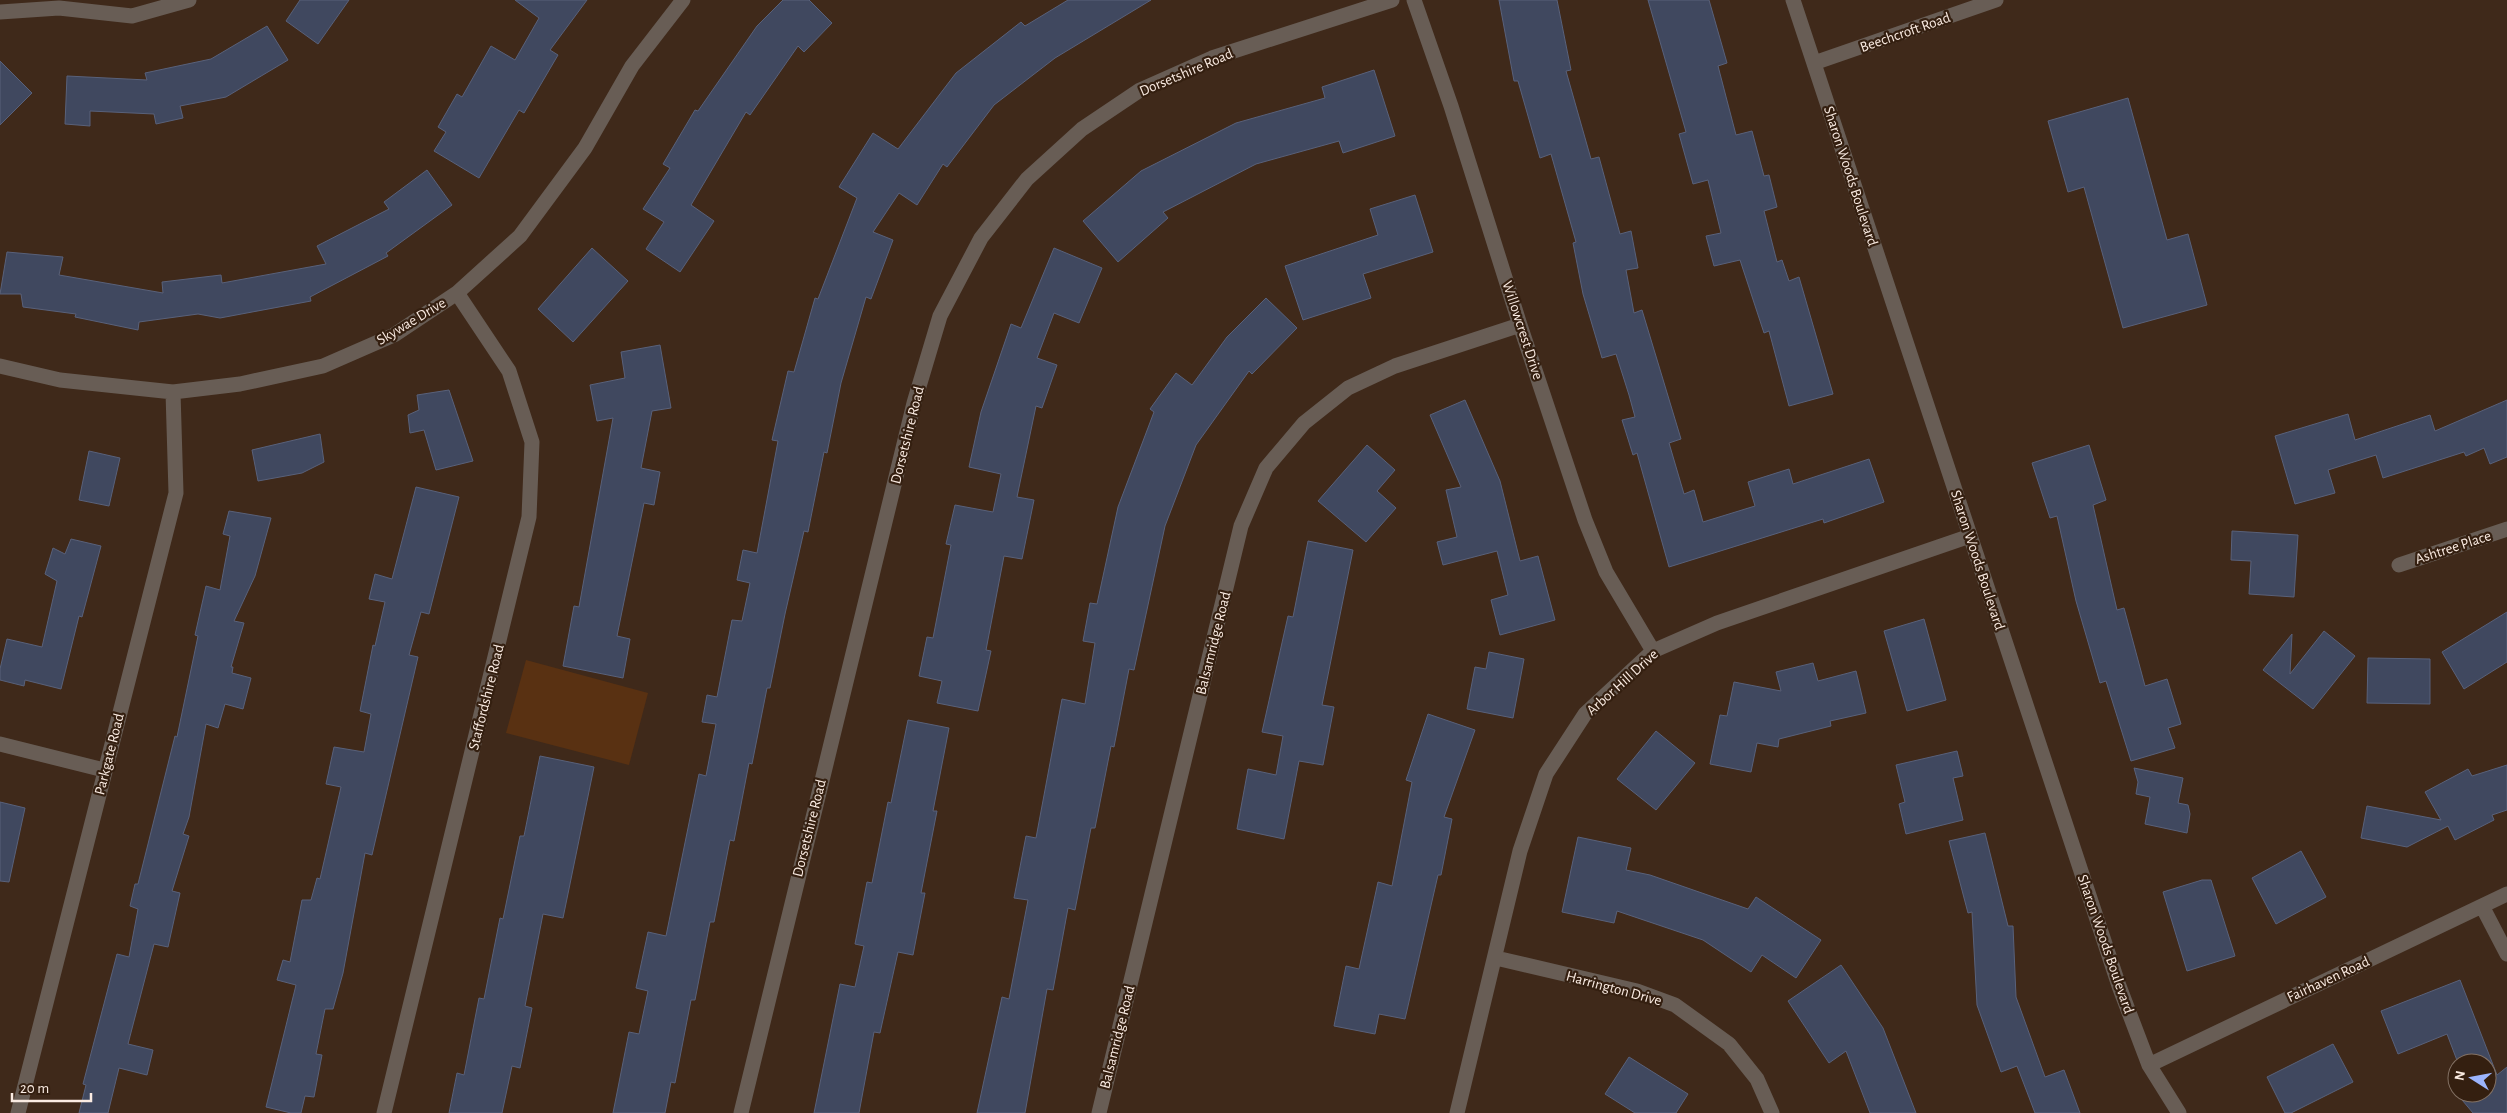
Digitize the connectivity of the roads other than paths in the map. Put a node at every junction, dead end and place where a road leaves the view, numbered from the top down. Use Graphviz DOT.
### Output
graph roads {
  1 [pos="189,0"];
  2 [pos="683,0"];
  3 [pos="1392,0"];
  4 [pos="1414,0"];
  5 [pos="1793,0"];
  6 [pos="1996,0"];
  7 [pos="0,12"];
  8 [pos="1814,63"];
  9 [pos="457,293"];
  10 [pos="1520,325"];
  11 [pos="0,366"];
  12 [pos="173,392"];
  13 [pos="2507,529"];
  14 [pos="1970,536"];
  15 [pos="2399,565"];
  16 [pos="1653,651"];
  17 [pos="0,744"];
  18 [pos="104,770"];
  19 [pos="2507,894"];
  20 [pos="2482,906"];
  21 [pos="2507,954"];
  22 [pos="1496,958"];
  23 [pos="2150,1064"];
  24 [pos="18,1113"];
  25 [pos="384,1113"];
  26 [pos="741,1113"];
  27 [pos="1099,1113"];
  28 [pos="1457,1113"];
  29 [pos="1772,1113"];
  30 [pos="2179,1113"];
  1 -- 7 [label="street"];
  2 -- 9 [label="street, Skywae Drive"];
  3 -- 26 [label="street, Dorsetshire Road"];
  4 -- 10 [label="street, Willowcrest Drive"];
  5 -- 8 [label="street, Sharon Woods Boulevard"];
  6 -- 8 [label="street, Beechcroft Road"];
  8 -- 14 [label="street, Sharon Woods Boulevard"];
  9 -- 12 [label="street, Skywae Drive"];
  9 -- 25 [label="street, Staffordshire Road"];
  10 -- 16 [label="street, Willowcrest Drive"];
  10 -- 27 [label="street, Balsamridge Road"];
  11 -- 12 [label="street, Skywae Drive"];
  12 -- 18 [label="street, Parkgate Road"];
  13 -- 15 [label="street, Ashtree Place"];
  14 -- 16 [label="street, Arbor Hill Drive"];
  14 -- 23 [label="street, Sharon Woods Boulevard"];
  16 -- 22 [label="street, Arbor Hill Drive"];
  17 -- 18 [label="street"];
  18 -- 24 [label="street, Parkgate Road"];
  19 -- 20 [label="street, Fairhaven Road"];
  20 -- 21 [label="street"];
  20 -- 23 [label="street, Fairhaven Road"];
  22 -- 28 [label="street, Arbor Hill Drive"];
  22 -- 29 [label="street, Harrington Drive"];
  23 -- 30 [label="street, Sharon Woods Boulevard"];
}
